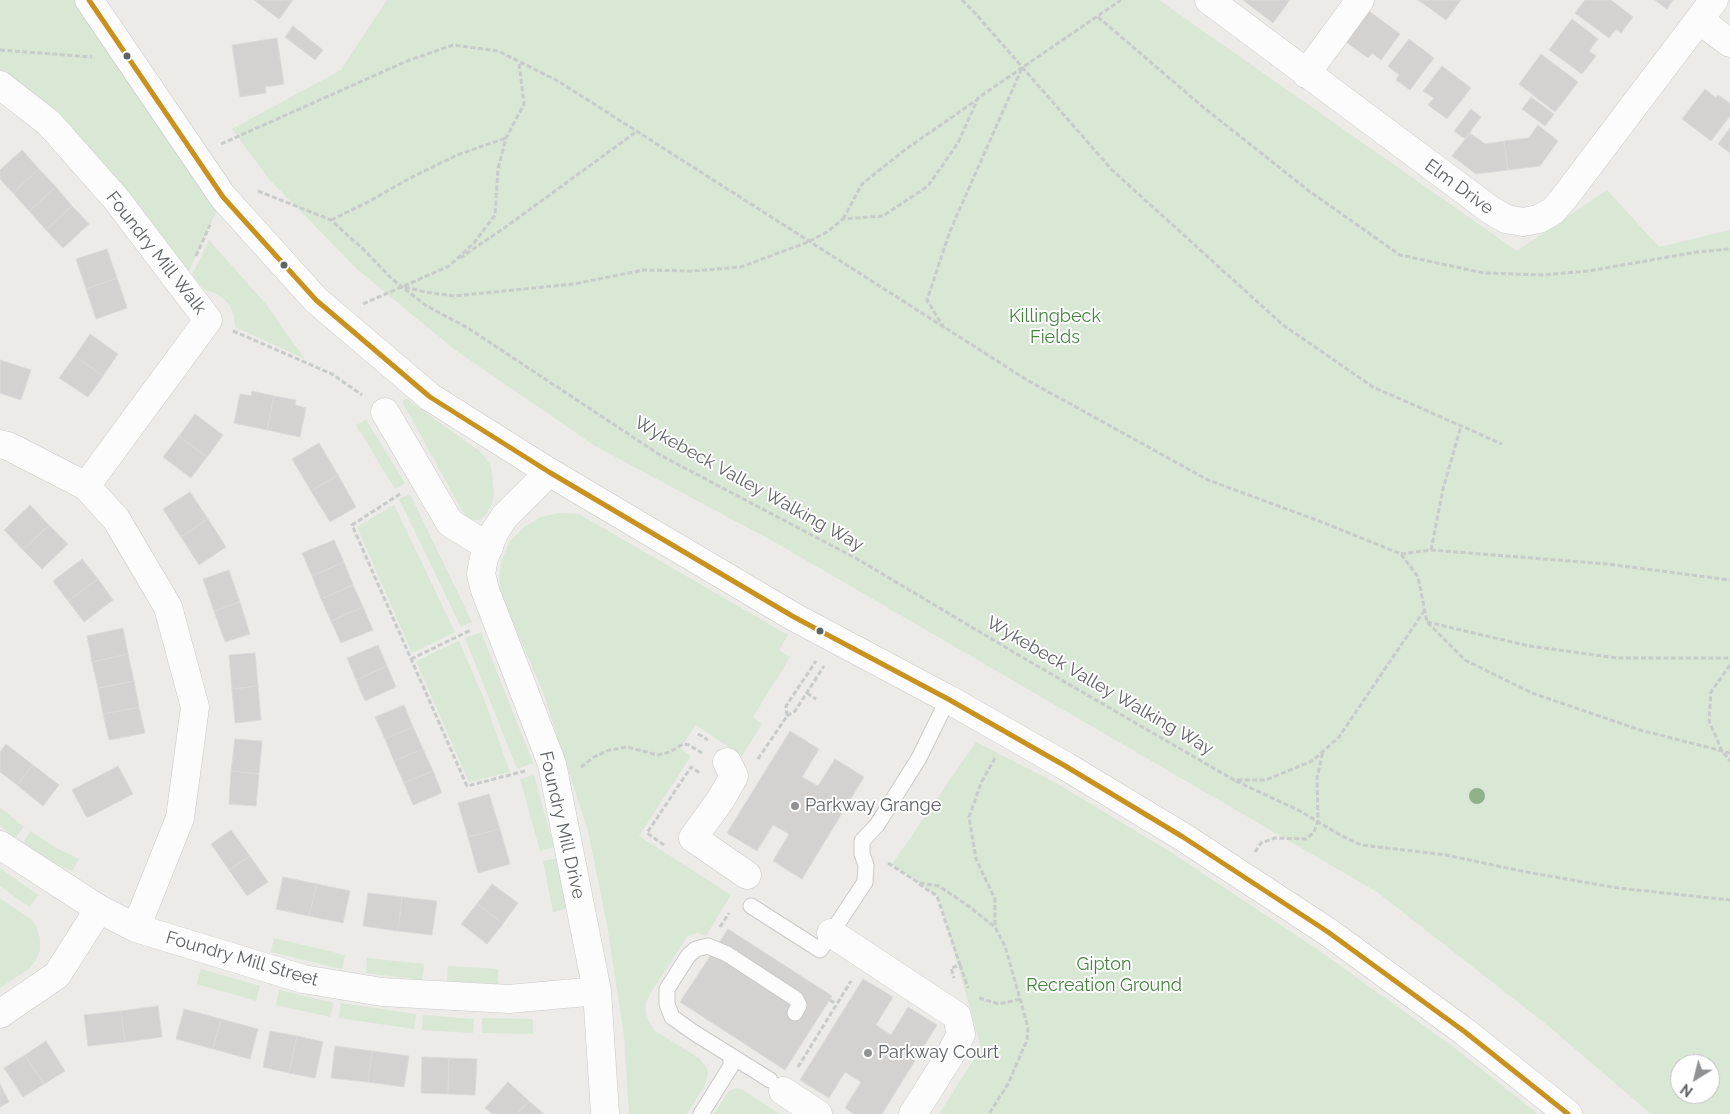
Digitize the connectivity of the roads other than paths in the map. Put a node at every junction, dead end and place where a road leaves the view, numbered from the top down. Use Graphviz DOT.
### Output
graph roads {
  1 [pos="1209,0"];
  2 [pos="1360,0"];
  3 [pos="90,1"];
  4 [pos="1707,10"];
  5 [pos="1730,43"];
  6 [pos="1306,74"];
  7 [pos="0,85"];
  8 [pos="386,412"];
  9 [pos="0,444"];
  10 [pos="549,472"];
  11 [pos="86,486"];
  12 [pos="489,547"];
  13 [pos="948,699"];
  14 [pos="727,762"];
  15 [pos="0,845"];
  16 [pos="747,875"];
  17 [pos="751,906"];
  18 [pos="99,909"];
  19 [pos="136,928"];
  20 [pos="831,933"];
  21 [pos="597,991"];
  22 [pos="795,1013"];
  23 [pos="0,1014"];
  24 [pos="731,1056"];
  25 [pos="776,1085"];
  26 [pos="605,1114"];
  27 [pos="701,1114"];
  28 [pos="818,1114"];
  29 [pos="913,1114"];
  30 [pos="1568,1114"];
  1 -- 6 [label="street, Elm Drive"];
  2 -- 6 [label="street"];
  3 -- 10 [label="street"];
  4 -- 5 [label="street"];
  4 -- 6 [label="street, Elm Drive"];
  7 -- 11 [label="street, Foundry Mill Walk"];
  8 -- 12 [label="street"];
  9 -- 11 [label="street"];
  10 -- 12 [label="street, Foundry Mill Drive"];
  10 -- 13 [label="street"];
  11 -- 19 [label="street"];
  12 -- 21 [label="street, Foundry Mill Drive"];
  13 -- 20 [label="lane"];
  13 -- 30 [label="street"];
  14 -- 16 [label="street"];
  15 -- 18 [label="street, Foundry Mill Street"];
  17 -- 20 [label="lane"];
  18 -- 19 [label="street, Foundry Mill Street"];
  18 -- 23 [label="street"];
  19 -- 21 [label="street, Foundry Mill Street"];
  20 -- 29 [label="street"];
  21 -- 26 [label="street, Foundry Mill Drive"];
  22 -- 24 [label="lane"];
  24 -- 25 [label="lane"];
  24 -- 27 [label="lane"];
  25 -- 28 [label="street"];
}
